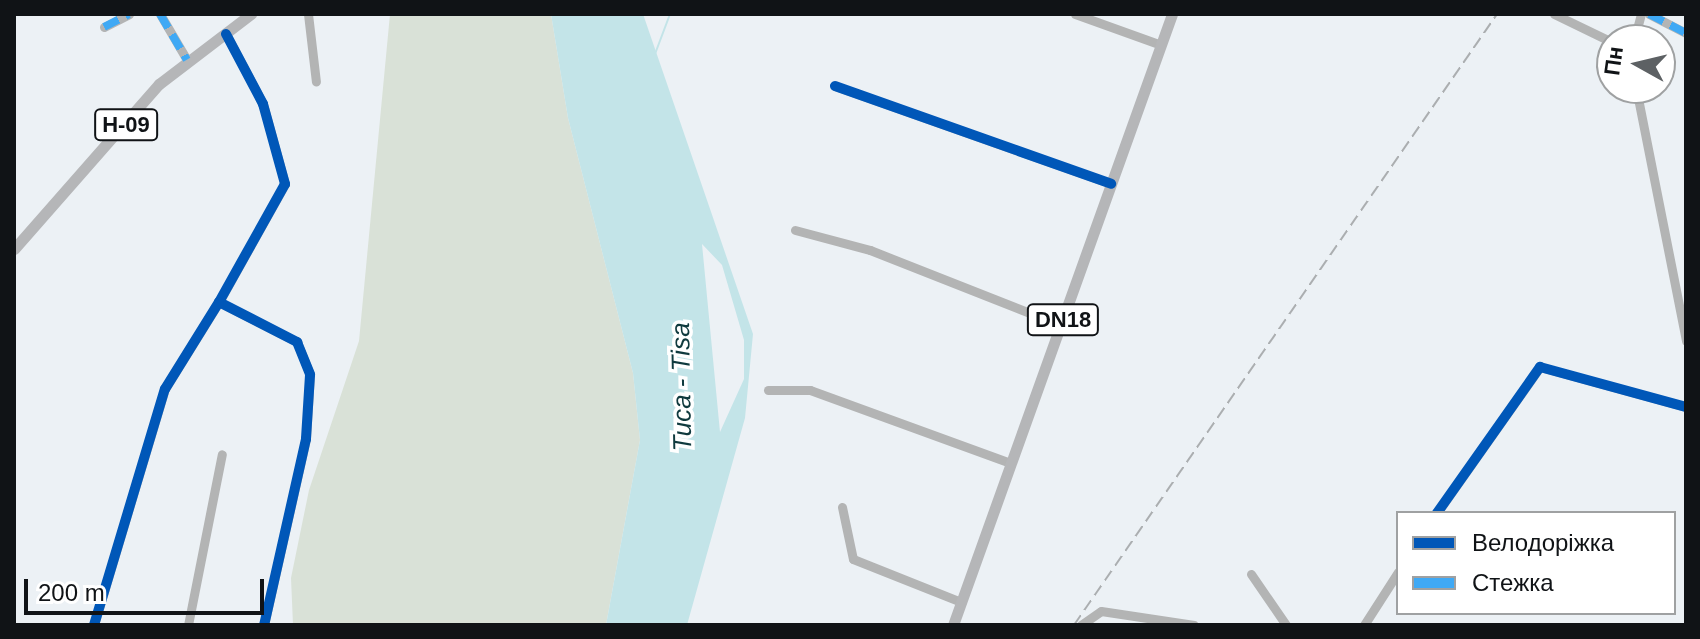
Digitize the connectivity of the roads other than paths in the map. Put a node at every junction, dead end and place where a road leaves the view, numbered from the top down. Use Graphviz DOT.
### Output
graph roads {
  1 [pos="129,14"];
  2 [pos="160,14"];
  3 [pos="251,14"];
  4 [pos="308,14"];
  5 [pos="1075,14"];
  6 [pos="1172,14"];
  7 [pos="1554,14"];
  8 [pos="1649,14"];
  9 [pos="104,27"];
  10 [pos="1686,33"];
  11 [pos="226,34"];
  12 [pos="1596,34"];
  13 [pos="1161,45"];
  14 [pos="187,60"];
  15 [pos="316,82"];
  16 [pos="835,86"];
  17 [pos="1639,104"];
  18 [pos="1111,184"];
  19 [pos="795,230"];
  20 [pos="14,249"];
  21 [pos="219,302"];
  22 [pos="1060,325"];
  23 [pos="1686,341"];
  24 [pos="768,390"];
  25 [pos="1686,407"];
  26 [pos="222,454"];
  27 [pos="1011,463"];
  28 [pos="842,507"];
  29 [pos="1438,511"];
  30 [pos="1251,574"];
  31 [pos="1396,575"];
  32 [pos="961,602"];
  33 [pos="955,624"];
  34 [pos="94,625"];
  35 [pos="188,625"];
  36 [pos="264,625"];
  37 [pos="1081,625"];
  38 [pos="1194,625"];
  39 [pos="1286,625"];
  40 [pos="1364,625"];
  1 -- 9 [label="street"];
  2 -- 14 [label="street"];
  3 -- 11 [label="main road, Н-09"];
  4 -- 15 [label="street"];
  5 -- 13 [label="street"];
  6 -- 13 [label="main road, DN18"];
  7 -- 12 [label="street"];
  8 -- 10 [label="street"];
  11 -- 14 [label="main road, Н-09"];
  11 -- 21 [label="street"];
  13 -- 18 [label="main road, DN18"];
  14 -- 20 [label="main road, Н-09"];
  16 -- 18 [label="street"];
  17 -- 23 [label="street"];
  18 -- 22 [label="main road, DN18"];
  19 -- 22 [label="street"];
  21 -- 34 [label="street"];
  21 -- 36 [label="street"];
  22 -- 27 [label="main road, DN18"];
  24 -- 27 [label="street"];
  25 -- 29 [label="street"];
  26 -- 35 [label="street"];
  27 -- 32 [label="main road, DN18"];
  28 -- 32 [label="street"];
  30 -- 39 [label="street"];
  31 -- 40 [label="street"];
  32 -- 33 [label="main road, DN18"];
  37 -- 38 [label="street"];
}
